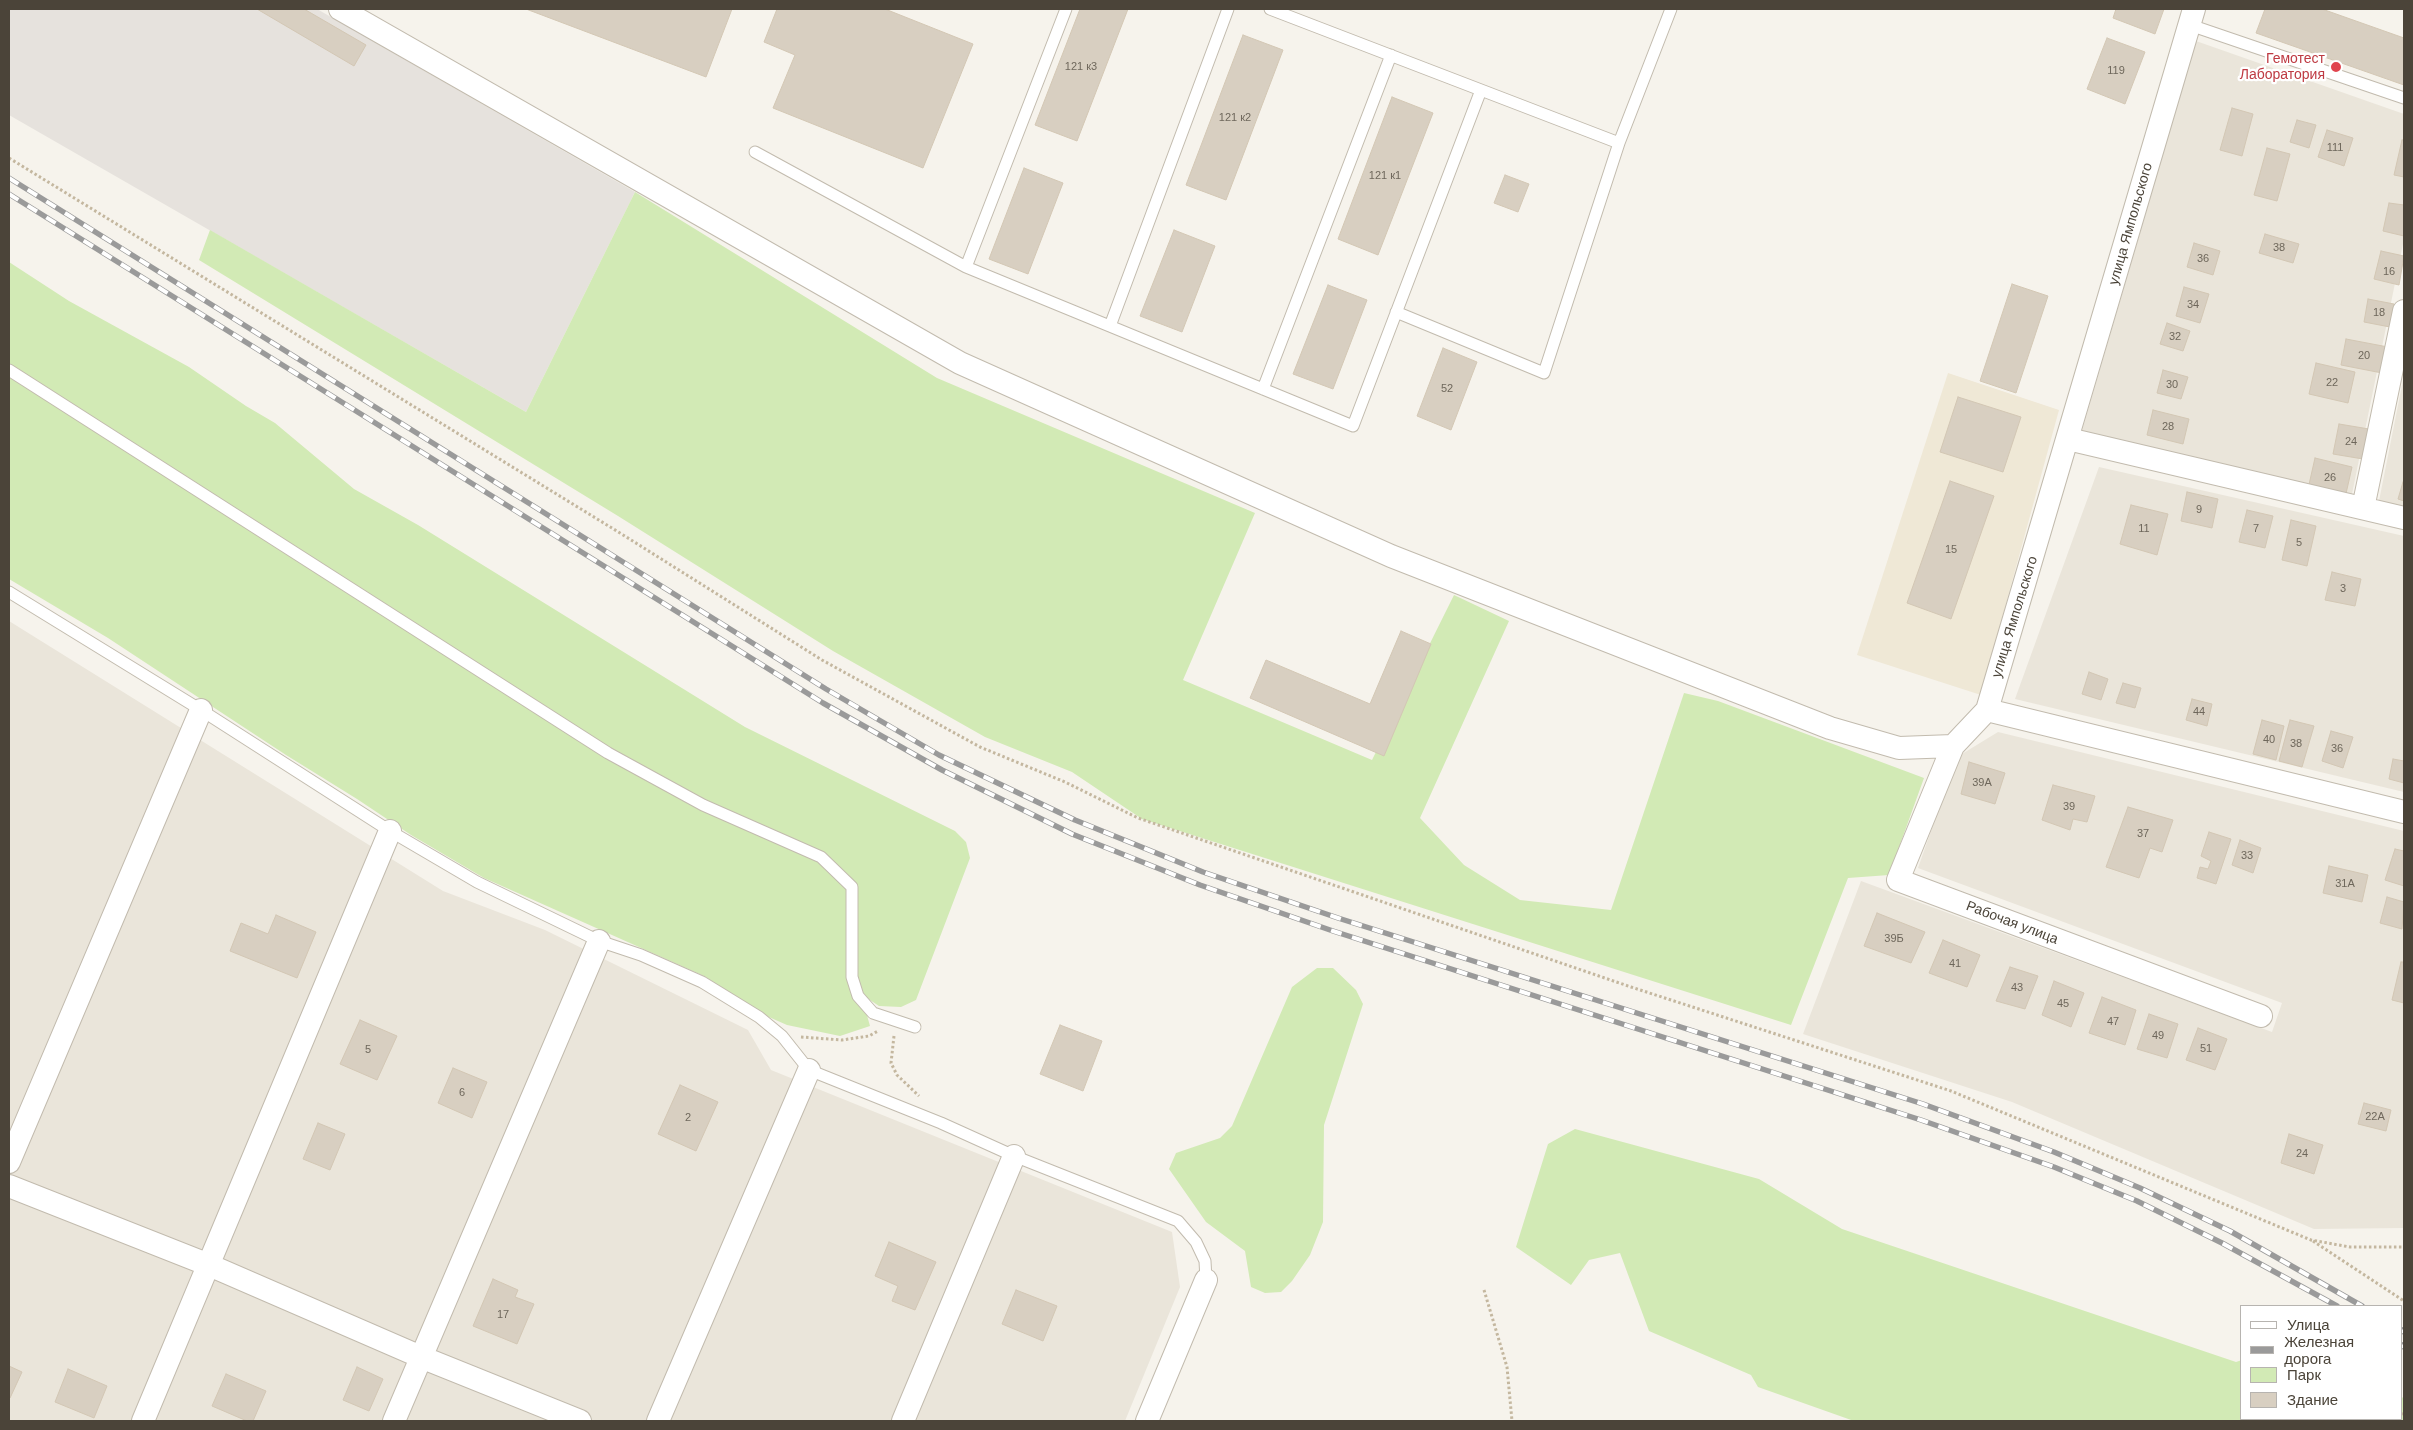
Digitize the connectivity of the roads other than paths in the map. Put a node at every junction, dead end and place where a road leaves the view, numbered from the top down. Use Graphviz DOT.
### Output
graph roads {
  1 [pos="340,9"];
  2 [pos="1066,9"];
  3 [pos="1228,9"];
  4 [pos="1270,9"];
  5 [pos="1671,9"];
  6 [pos="2192,17"];
  7 [pos="1391,55"];
  8 [pos="1481,90"];
  9 [pos="2404,98"];
  10 [pos="1619,143"];
  11 [pos="756,152"];
  12 [pos="966,267"];
  13 [pos="2404,311"];
  14 [pos="1396,312"];
  15 [pos="1110,326"];
  16 [pos="9,370"];
  17 [pos="1262,389"];
  18 [pos="2068,439"];
  19 [pos="2363,508"];
  20 [pos="2404,518"];
  21 [pos="9,592"];
  22 [pos="202,710"];
  23 [pos="1987,710"];
  24 [pos="1954,746"];
  25 [pos="2404,812"];
  26 [pos="390,831"];
  27 [pos="598,941"];
  28 [pos="2261,1016"];
  29 [pos="915,1027"];
  30 [pos="809,1070"];
  31 [pos="1014,1156"];
  32 [pos="9,1162"];
  33 [pos="9,1186"];
  34 [pos="209,1265"];
  35 [pos="1206,1280"];
  36 [pos="421,1357"];
  37 [pos="143,1421"];
  38 [pos="394,1421"];
  39 [pos="580,1421"];
  40 [pos="658,1421"];
  41 [pos="903,1421"];
  42 [pos="1147,1421"];
  1 -- 24 [label="street"];
  2 -- 12 [label="lane"];
  3 -- 15 [label="lane"];
  4 -- 7 [label="lane"];
  5 -- 10 [label="lane"];
  6 -- 9 [label="lane"];
  6 -- 18 [label="street, улица Ямпольского"];
  7 -- 8 [label="lane"];
  7 -- 17 [label="lane"];
  8 -- 10 [label="lane"];
  8 -- 14 [label="lane"];
  10 -- 14 [label="lane"];
  11 -- 12 [label="lane"];
  12 -- 15 [label="lane"];
  13 -- 19 [label="street"];
  14 -- 17 [label="lane"];
  15 -- 17 [label="lane"];
  16 -- 29 [label="lane"];
  18 -- 19 [label="street"];
  18 -- 23 [label="street, улица Ямпольского"];
  19 -- 20 [label="street"];
  21 -- 22 [label="lane"];
  22 -- 26 [label="lane"];
  22 -- 32 [label="street"];
  23 -- 24 [label="street"];
  23 -- 25 [label="street"];
  24 -- 28 [label="street, Рабочая улица"];
  26 -- 27 [label="lane"];
  26 -- 34 [label="street"];
  27 -- 30 [label="lane"];
  27 -- 36 [label="street"];
  30 -- 31 [label="lane"];
  30 -- 40 [label="street"];
  31 -- 35 [label="lane"];
  31 -- 41 [label="street"];
  33 -- 34 [label="street"];
  34 -- 36 [label="street"];
  34 -- 37 [label="street"];
  35 -- 42 [label="street"];
  36 -- 38 [label="street"];
  36 -- 39 [label="street"];
}
